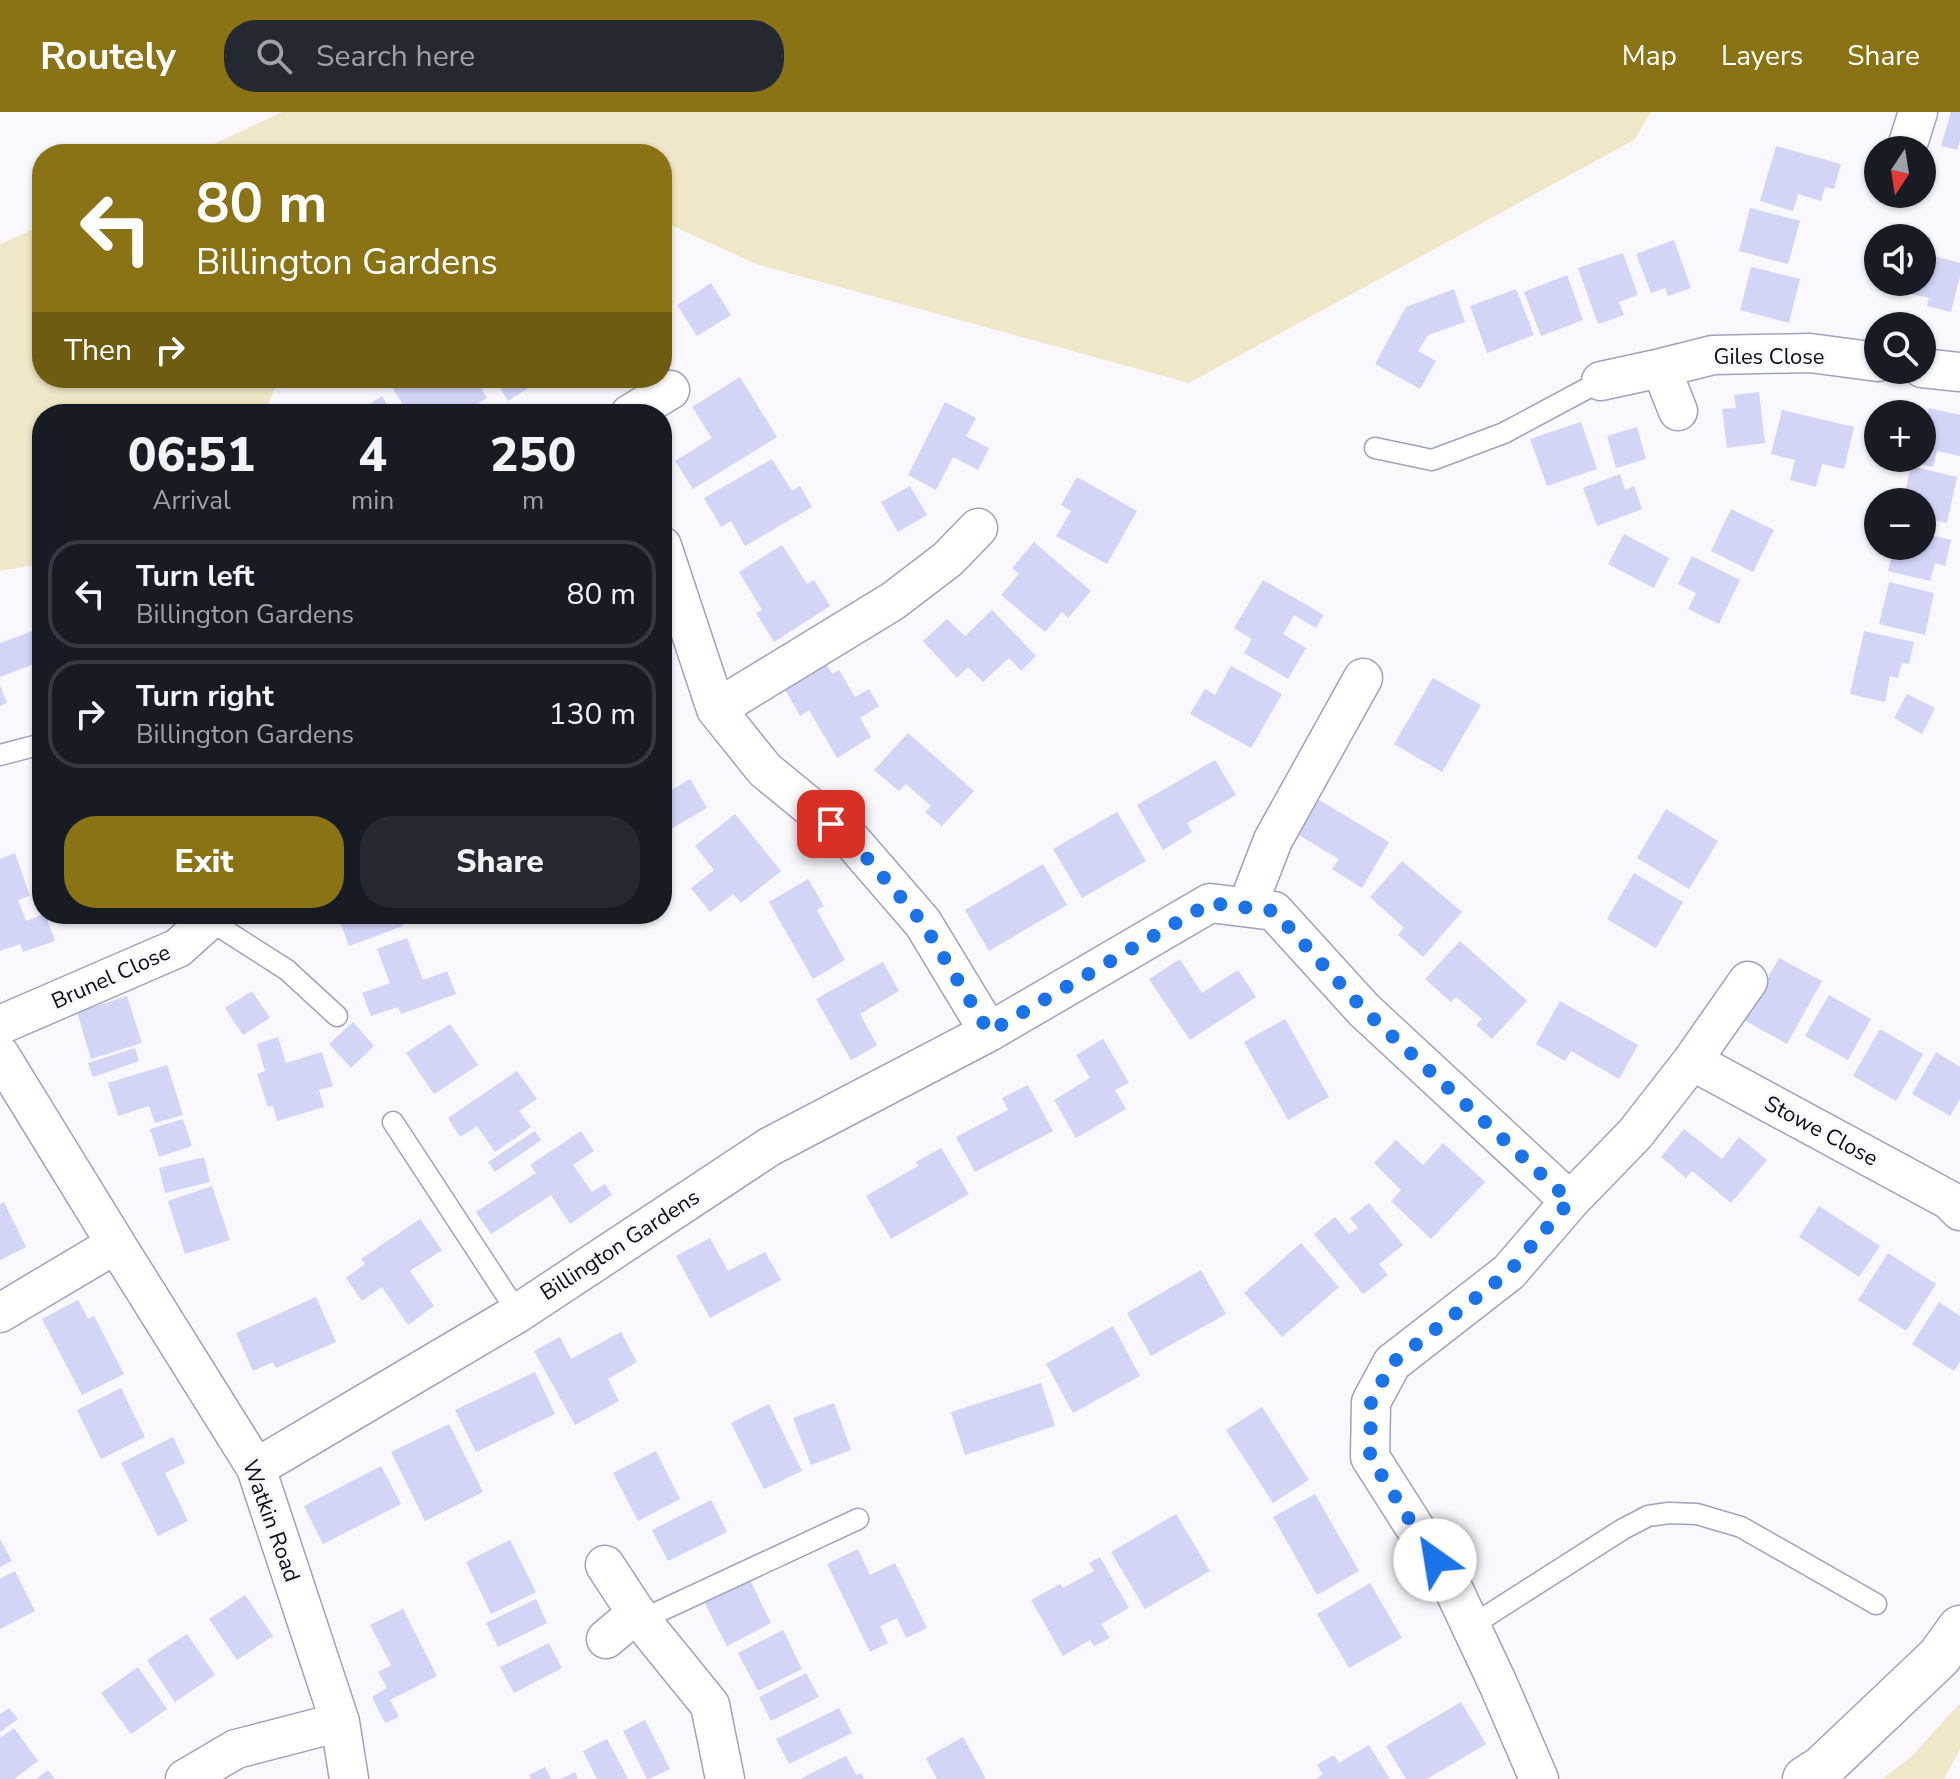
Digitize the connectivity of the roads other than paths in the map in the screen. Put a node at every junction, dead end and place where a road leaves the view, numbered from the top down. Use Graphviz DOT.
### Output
graph roads {
  1 [pos="1918,112"];
  2 [pos="1910,136"];
  3 [pos="1864,360"];
  4 [pos="1661,368"];
  5 [pos="1936,369"];
  6 [pos="1960,372"];
  7 [pos="1601,381"];
  8 [pos="670,390"];
  9 [pos="647,404"];
  10 [pos="1678,411"];
  11 [pos="1375,448"];
  12 [pos="978,528"];
  13 [pos="672,576"];
  14 [pos="1363,678"];
  15 [pos="716,709"];
  16 [pos="32,747"];
  17 [pos="0,755"];
  18 [pos="1247,907"];
  19 [pos="202,924"];
  20 [pos="219,924"];
  21 [pos="1748,981"];
  22 [pos="337,1016"];
  23 [pos="0,1025"];
  24 [pos="989,1032"];
  25 [pos="0,1055"];
  26 [pos="1692,1061"];
  27 [pos="393,1122"];
  28 [pos="1956,1199"];
  29 [pos="1570,1201"];
  30 [pos="116,1244"];
  31 [pos="0,1313"];
  32 [pos="518,1313"];
  33 [pos="256,1468"];
  34 [pos="858,1519"];
  35 [pos="605,1565"];
  36 [pos="1876,1604"];
  37 [pos="639,1616"];
  38 [pos="1471,1626"];
  39 [pos="1960,1628"];
  40 [pos="606,1639"];
  41 [pos="340,1722"];
  42 [pos="185,1779"];
  43 [pos="349,1779"];
  44 [pos="725,1779"];
  45 [pos="1539,1779"];
  46 [pos="1805,1779"];
  1 -- 2 [label="street"];
  3 -- 4 [label="street, Giles Close"];
  4 -- 7 [label="street, Giles Close"];
  4 -- 10 [label="street"];
  5 -- 6 [label="street"];
  7 -- 11 [label="lane"];
  8 -- 9 [label="street"];
  12 -- 15 [label="street"];
  13 -- 15 [label="street"];
  14 -- 18 [label="street"];
  15 -- 24 [label="street"];
  16 -- 17 [label="lane"];
  18 -- 24 [label="street, Billington Gardens"];
  18 -- 29 [label="street, Billington Gardens"];
  19 -- 23 [label="street, Brunel Close"];
  20 -- 22 [label="lane"];
  21 -- 26 [label="street"];
  24 -- 32 [label="street, Billington Gardens"];
  25 -- 30 [label="street, Watkin Road"];
  26 -- 28 [label="street, Stowe Close"];
  26 -- 29 [label="street"];
  27 -- 32 [label="lane"];
  29 -- 38 [label="street"];
  30 -- 31 [label="street"];
  30 -- 33 [label="street, Watkin Road"];
  32 -- 33 [label="street, Billington Gardens"];
  33 -- 41 [label="street, Watkin Road"];
  34 -- 37 [label="lane"];
  35 -- 37 [label="street"];
  36 -- 38 [label="lane"];
  37 -- 40 [label="street"];
  37 -- 44 [label="street"];
  38 -- 45 [label="street"];
  39 -- 46 [label="street"];
  41 -- 42 [label="street"];
  41 -- 43 [label="street, Watkin Road"];
}
